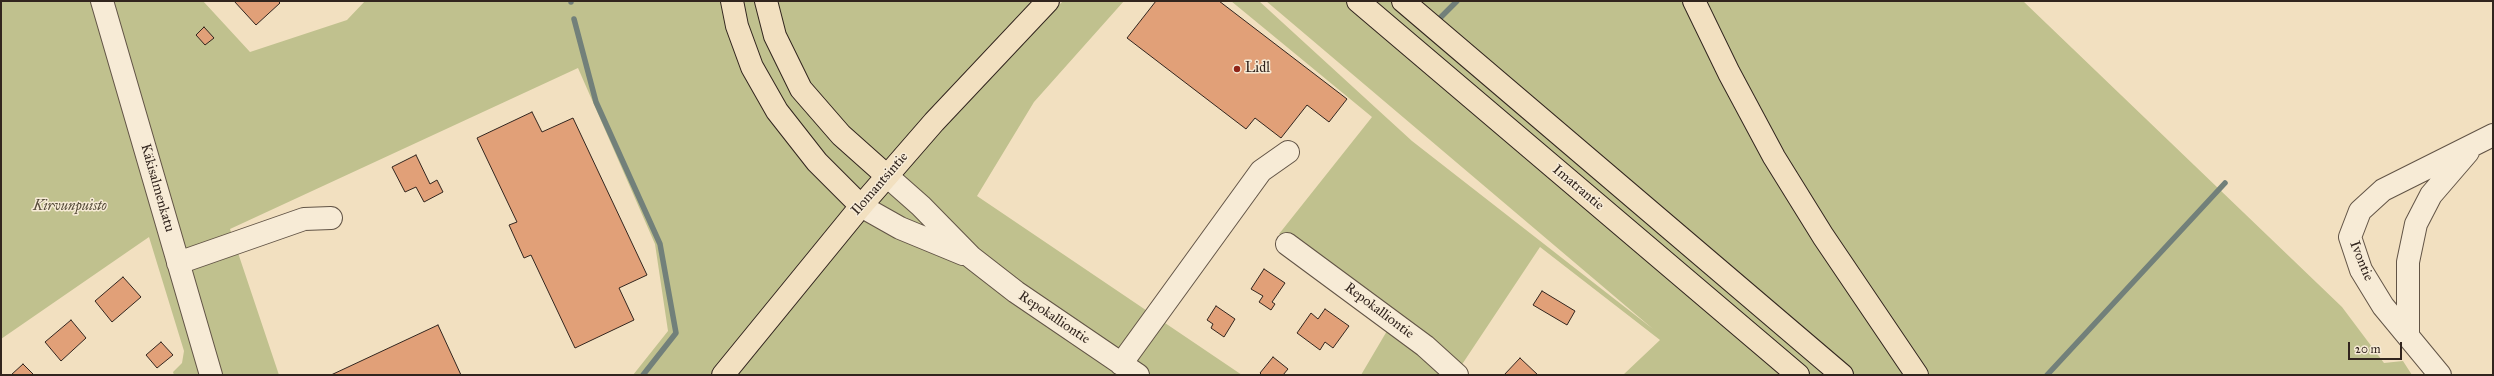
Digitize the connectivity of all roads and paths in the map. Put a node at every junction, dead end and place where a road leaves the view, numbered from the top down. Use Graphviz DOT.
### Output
graph roads {
  1 [pos="102,1"];
  2 [pos="732,1"];
  3 [pos="766,1"];
  4 [pos="1048,1"];
  5 [pos="1358,1"];
  6 [pos="1403,1"];
  7 [pos="1694,1"];
  8 [pos="2493,135"];
  9 [pos="2473,147"];
  10 [pos="1288,152"];
  11 [pos="888,176"];
  12 [pos="861,206"];
  13 [pos="331,218"];
  14 [pos="1287,244"];
  15 [pos="971,258"];
  16 [pos="178,263"];
  17 [pos="2408,335"];
  18 [pos="1129,369"];
  19 [pos="1450,372"];
  20 [pos="211,375"];
  21 [pos="723,375"];
  22 [pos="1798,375"];
  23 [pos="1842,375"];
  24 [pos="1917,375"];
  25 [pos="2440,375"];
  1 -- 16 [label="street, Käkisalmenkatu"];
  2 -- 12 [label="main road"];
  3 -- 11 [label="main road"];
  4 -- 11 [label="main road, Ilomantsintie"];
  5 -- 22 [label="main road, Imatrantie"];
  6 -- 23 [label="main road, Imatrantie"];
  7 -- 24 [label="main road"];
  8 -- 9 [label="street, Ivontie"];
  9 -- 17 [label="street, Ivontie"];
  9 -- 17 [label="street, Ivontie"];
  10 -- 18 [label="street"];
  11 -- 12 [label="main road, Ilomantsintie"];
  11 -- 15 [label="street, Repokalliontie"];
  12 -- 15 [label="street, Repokalliontie"];
  12 -- 21 [label="main road, Ilomantsintie"];
  13 -- 16 [label="street"];
  14 -- 19 [label="street, Repokalliontie"];
  15 -- 18 [label="street, Repokalliontie"];
  16 -- 20 [label="street, Käkisalmenkatu"];
  17 -- 25 [label="street, Ivontie"];
}
